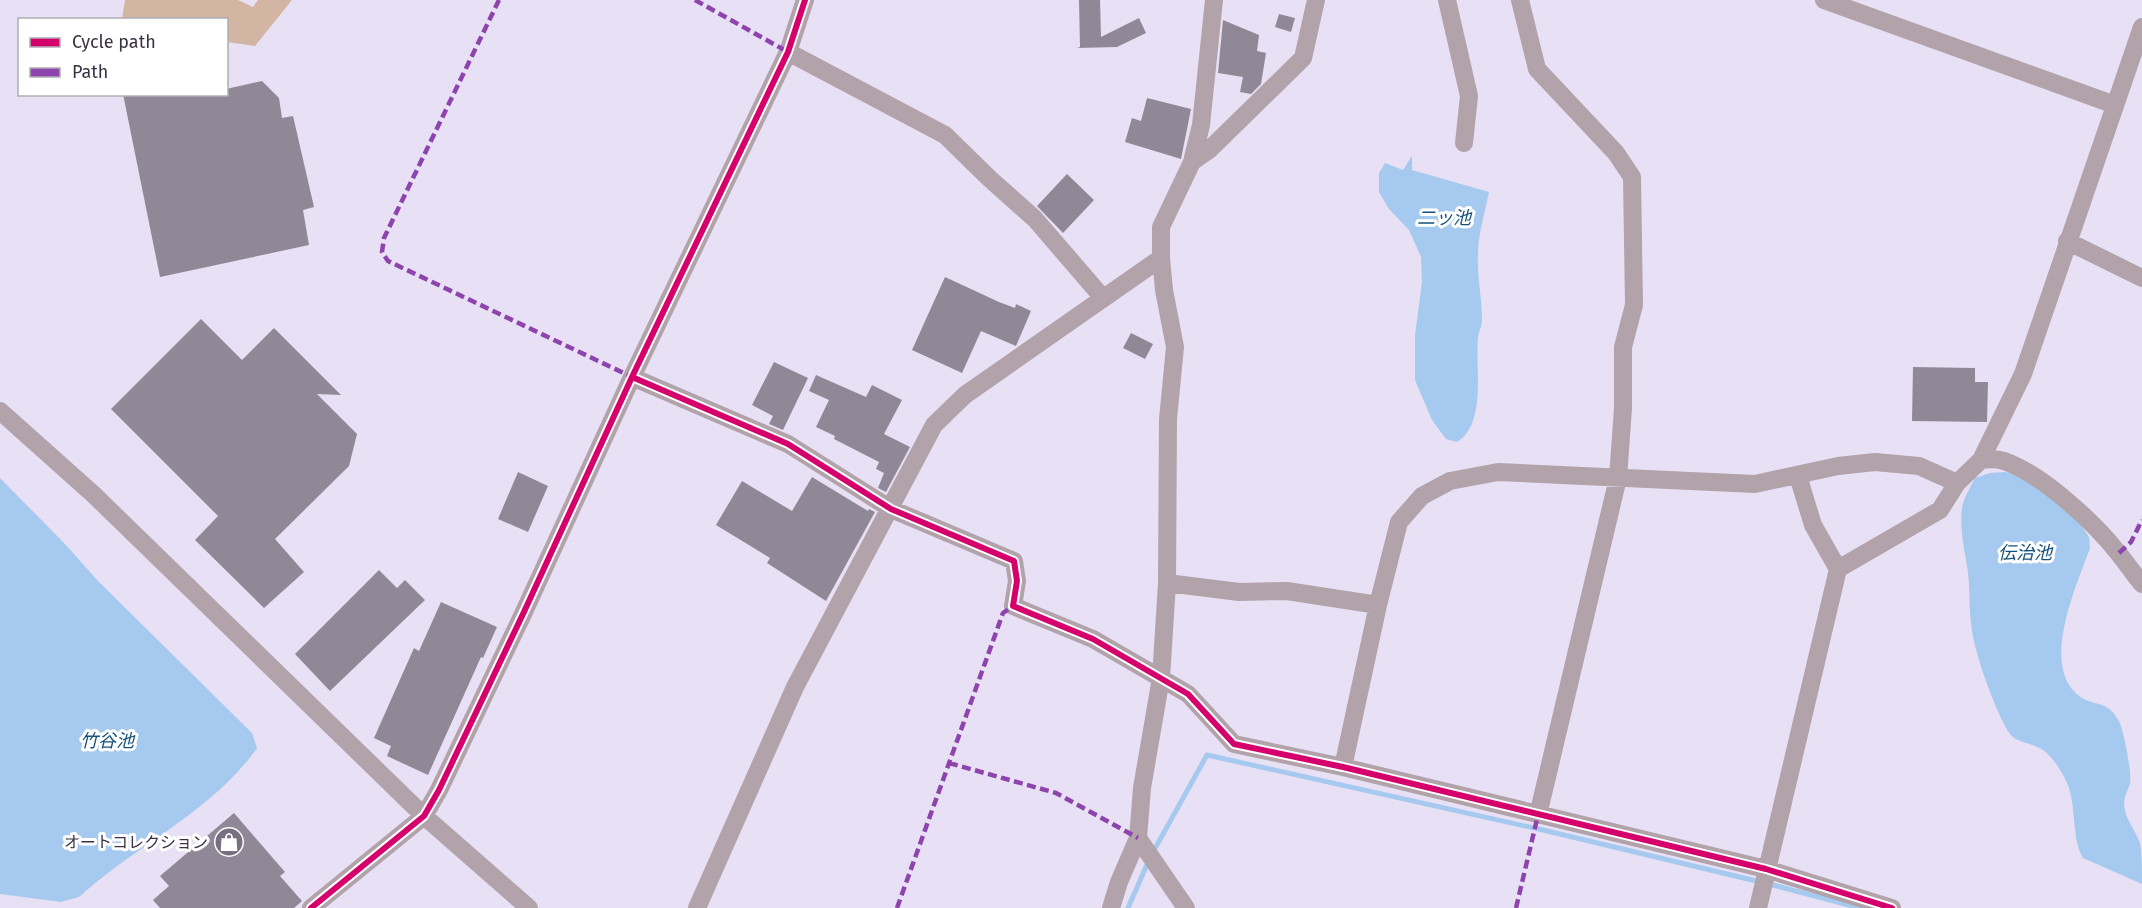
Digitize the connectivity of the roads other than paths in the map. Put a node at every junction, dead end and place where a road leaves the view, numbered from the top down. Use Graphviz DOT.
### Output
graph roads {
  1 [pos="806,0"];
  2 [pos="1214,0"];
  3 [pos="1316,0"];
  4 [pos="1447,0"];
  5 [pos="1520,0"];
  6 [pos="1824,0"];
  7 [pos="2142,27"];
  8 [pos="788,52"];
  9 [pos="2115,105"];
  10 [pos="1464,143"];
  11 [pos="1192,162"];
  12 [pos="2067,241"];
  13 [pos="1161,258"];
  14 [pos="2142,278"];
  15 [pos="1103,298"];
  16 [pos="632,377"];
  17 [pos="0,411"];
  18 [pos="1981,460"];
  19 [pos="1798,476"];
  20 [pos="1618,478"];
  21 [pos="1958,483"];
  22 [pos="891,509"];
  23 [pos="1838,569"];
  24 [pos="1167,583"];
  25 [pos="2142,584"];
  26 [pos="1378,605"];
  27 [pos="1161,678"];
  28 [pos="1343,767"];
  29 [pos="1538,815"];
  30 [pos="424,816"];
  31 [pos="1138,838"];
  32 [pos="1766,869"];
  33 [pos="311,908"];
  34 [pos="529,908"];
  35 [pos="697,908"];
  36 [pos="1111,908"];
  37 [pos="1186,908"];
  38 [pos="1758,908"];
  39 [pos="1892,908"];
  1 -- 8 [label="street"];
  2 -- 11 [label="street"];
  3 -- 11 [label="street"];
  4 -- 10 [label="street"];
  5 -- 20 [label="street"];
  6 -- 9 [label="street"];
  7 -- 9 [label="street"];
  8 -- 15 [label="street"];
  8 -- 16 [label="street"];
  9 -- 12 [label="street"];
  11 -- 13 [label="street"];
  12 -- 14 [label="street"];
  12 -- 18 [label="street"];
  13 -- 15 [label="street"];
  13 -- 24 [label="street"];
  15 -- 22 [label="street"];
  16 -- 22 [label="street"];
  16 -- 30 [label="street"];
  17 -- 30 [label="street"];
  18 -- 21 [label="street"];
  18 -- 25 [label="street"];
  19 -- 20 [label="street"];
  19 -- 21 [label="street"];
  19 -- 23 [label="street"];
  20 -- 26 [label="street"];
  20 -- 29 [label="street"];
  21 -- 23 [label="street"];
  22 -- 27 [label="street"];
  22 -- 35 [label="street"];
  23 -- 32 [label="street"];
  24 -- 26 [label="street"];
  24 -- 27 [label="street"];
  26 -- 28 [label="street"];
  27 -- 28 [label="street"];
  27 -- 31 [label="street"];
  28 -- 29 [label="street"];
  29 -- 32 [label="street"];
  30 -- 33 [label="street"];
  30 -- 34 [label="street"];
  31 -- 36 [label="street"];
  31 -- 37 [label="street"];
  32 -- 38 [label="street"];
  32 -- 39 [label="street"];
}
